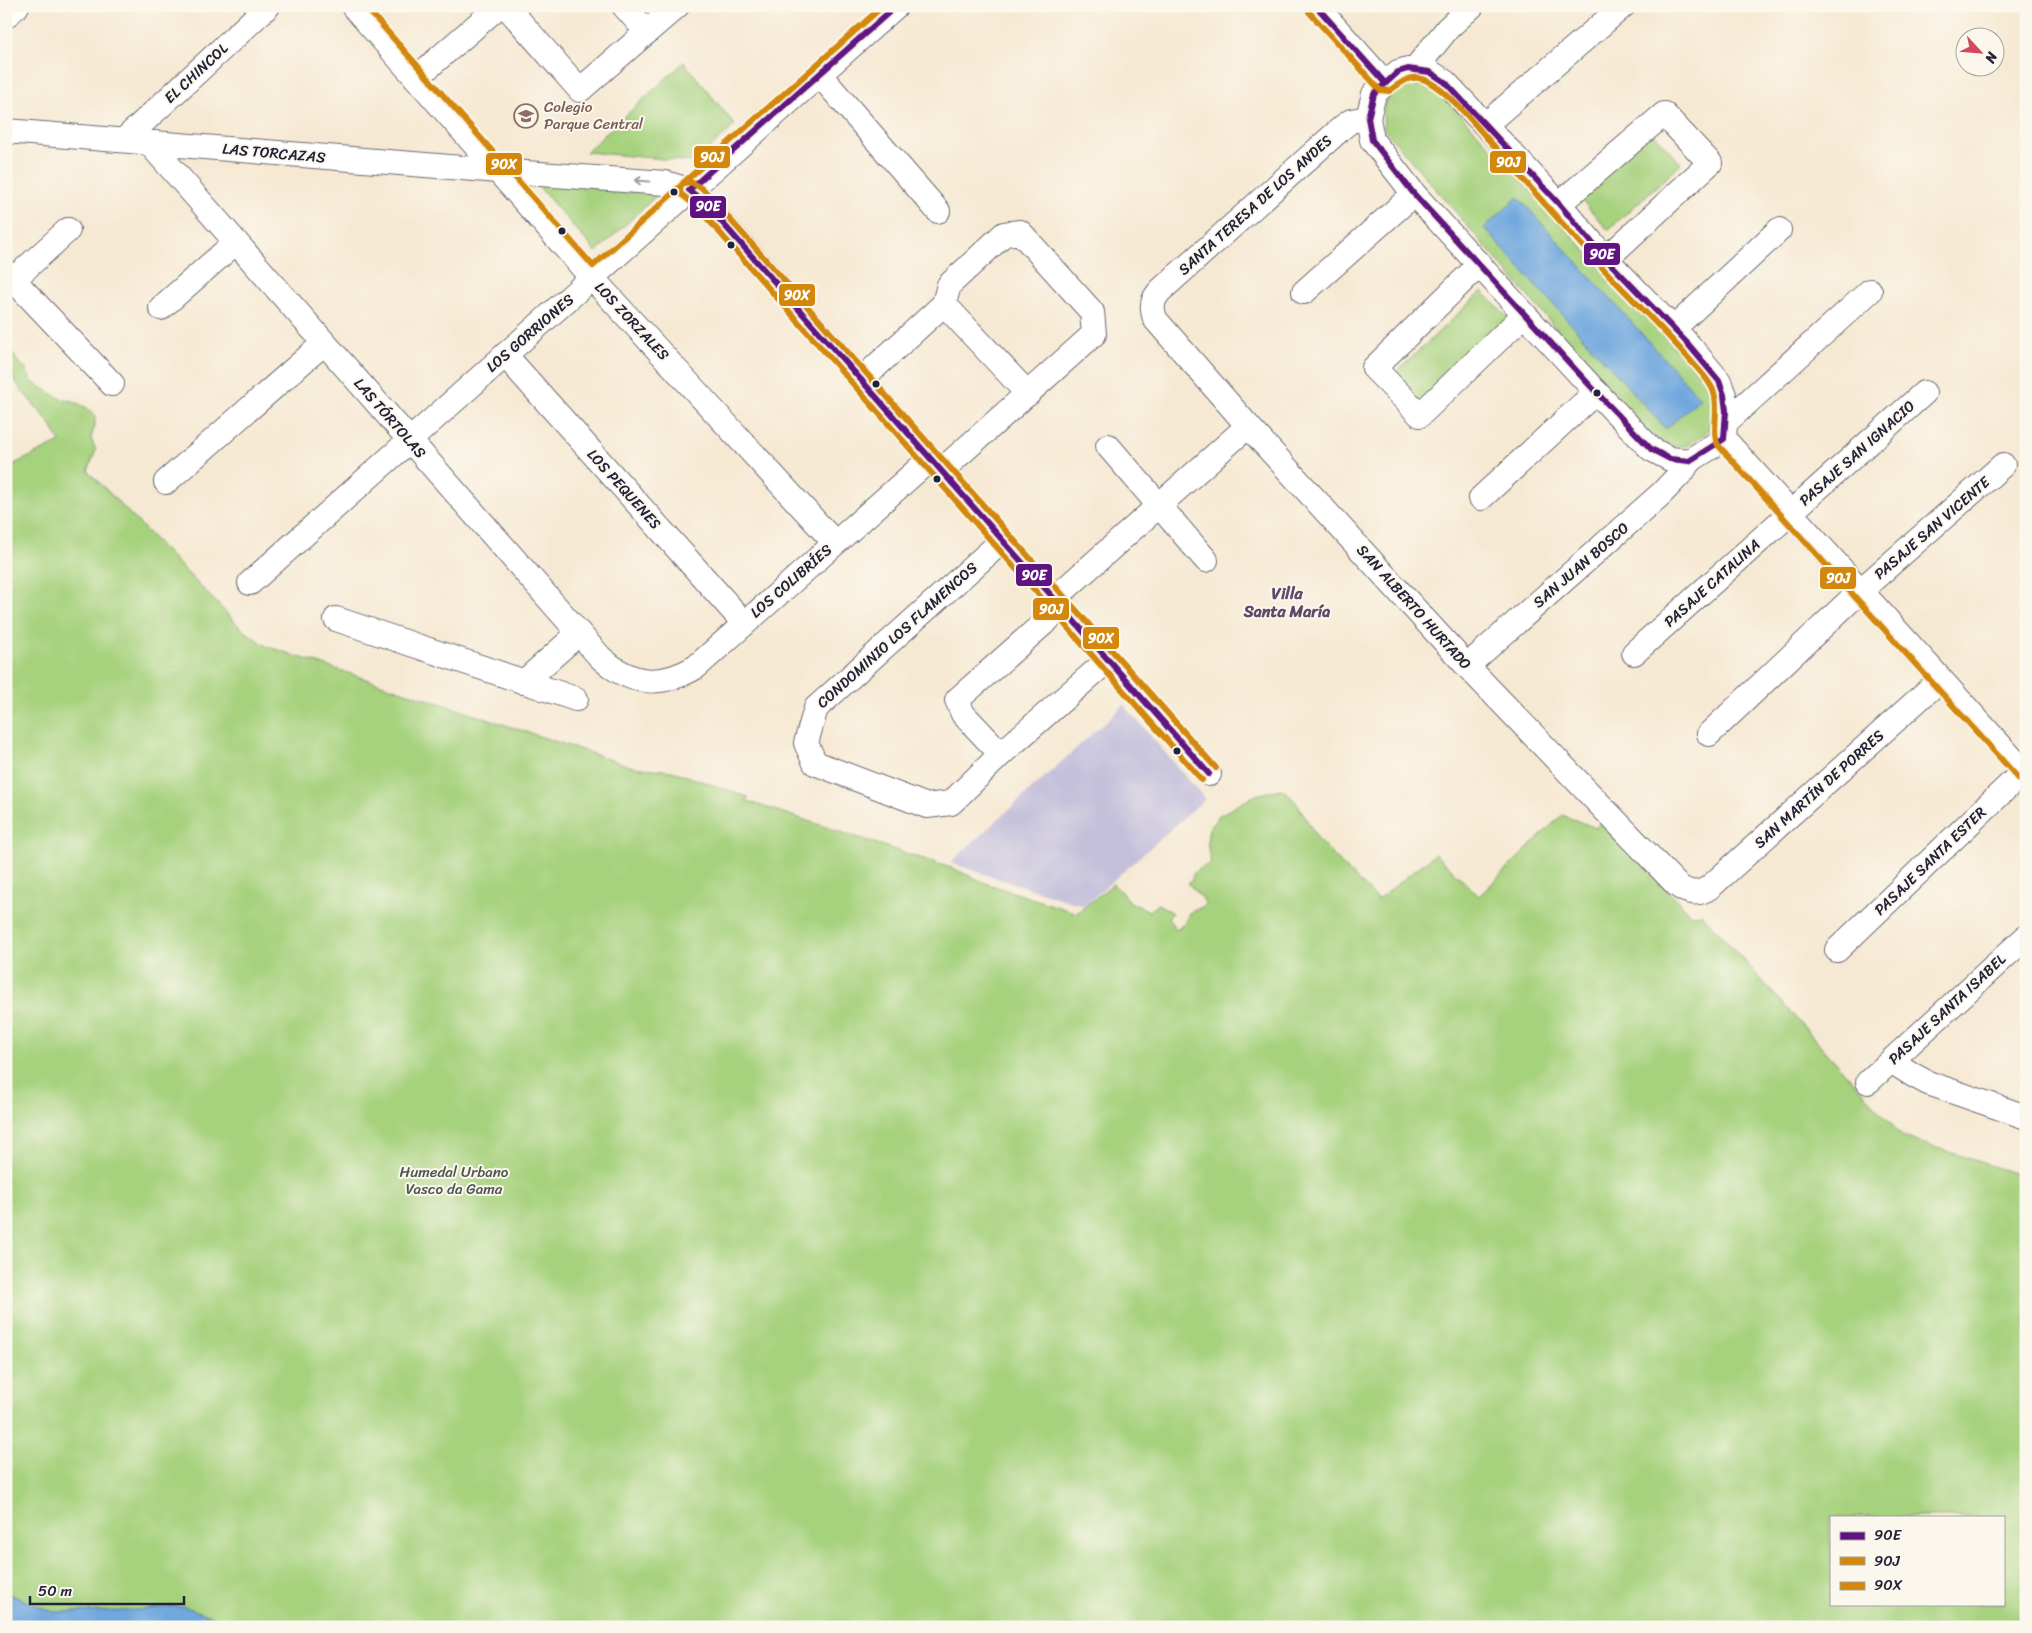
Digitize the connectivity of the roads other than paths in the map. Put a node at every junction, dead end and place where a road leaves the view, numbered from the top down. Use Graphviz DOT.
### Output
graph roads {
  1 [pos="17,6"];
  2 [pos="268,6"];
  3 [pos="353,6"];
  4 [pos="499,6"];
  5 [pos="506,6"];
  6 [pos="624,6"];
  7 [pos="677,6"];
  8 [pos="896,6"];
  9 [pos="1316,6"];
  10 [pos="1472,6"];
  11 [pos="1624,6"];
  12 [pos="6,16"];
  13 [pos="647,32"];
  14 [pos="1415,70"];
  15 [pos="820,74"];
  16 [pos="416,78"];
  17 [pos="1385,83"];
  18 [pos="1368,118"];
  19 [pos="1486,124"];
  20 [pos="6,131"];
  21 [pos="124,140"];
  22 [pos="149,142"];
  23 [pos="499,171"];
  24 [pos="689,190"];
  25 [pos="1414,194"];
  26 [pos="1559,204"];
  27 [pos="938,211"];
  28 [pos="68,230"];
  29 [pos="1779,230"];
  30 [pos="236,242"];
  31 [pos="1606,259"];
  32 [pos="1480,264"];
  33 [pos="9,276"];
  34 [pos="592,278"];
  35 [pos="1870,291"];
  36 [pos="1304,292"];
  37 [pos="944,304"];
  38 [pos="1152,306"];
  39 [pos="161,308"];
  40 [pos="1524,315"];
  41 [pos="1673,329"];
  42 [pos="324,343"];
  43 [pos="505,355"];
  44 [pos="861,380"];
  45 [pos="112,384"];
  46 [pos="1596,392"];
  47 [pos="1924,393"];
  48 [pos="1028,394"];
  49 [pos="1248,426"];
  50 [pos="1725,431"];
  51 [pos="409,439"];
  52 [pos="1108,446"];
  53 [pos="1689,461"];
  54 [pos="936,465"];
  55 [pos="2003,465"];
  56 [pos="166,482"];
  57 [pos="1481,498"];
  58 [pos="1159,505"];
  59 [pos="1790,513"];
  60 [pos="1003,540"];
  61 [pos="835,543"];
  62 [pos="1206,560"];
  63 [pos="250,583"];
  64 [pos="1860,591"];
  65 [pos="1058,603"];
  66 [pos="336,619"];
  67 [pos="744,623"];
  68 [pos="579,633"];
  69 [pos="1634,653"];
  70 [pos="1108,660"];
  71 [pos="1467,666"];
  72 [pos="642,680"];
  73 [pos="1940,680"];
  74 [pos="524,682"];
  75 [pos="576,699"];
  76 [pos="1709,734"];
  77 [pos="1001,754"];
  78 [pos="2025,773"];
  79 [pos="1209,774"];
  80 [pos="1694,893"];
  81 [pos="2026,937"];
  82 [pos="1837,950"];
  83 [pos="1891,1061"];
  84 [pos="1868,1082"];
  85 [pos="2021,1110"];
  1 -- 12 [label="street"];
  2 -- 21 [label="street, EL CHINCOL"];
  3 -- 16 [label="street, LOS ZORZALES"];
  4 -- 16 [label="street"];
  5 -- 13 [label="street"];
  6 -- 13 [label="street"];
  7 -- 13 [label="street"];
  8 -- 15 [label="street, LOS GORRIONES"];
  9 -- 17 [label="street"];
  10 -- 14 [label="street"];
  11 -- 19 [label="street"];
  14 -- 17 [label="street"];
  14 -- 19 [label="street"];
  15 -- 24 [label="street, LOS GORRIONES"];
  15 -- 27 [label="street"];
  16 -- 23 [label="street, LOS ZORZALES"];
  17 -- 18 [label="street"];
  18 -- 25 [label="street"];
  18 -- 38 [label="street, SANTA TERESA DE LOS ANDES"];
  19 -- 26 [label="street"];
  20 -- 21 [label="street, LAS TORCAZAS"];
  21 -- 22 [label="street, LAS TORCAZAS"];
  22 -- 23 [label="street, LAS TORCAZAS"];
  22 -- 30 [label="street, LAS TÓRTOLAS"];
  24 -- 23 [label="street, LAS TORCAZAS, one-way"];
  23 -- 34 [label="street, LOS ZORZALES"];
  24 -- 34 [label="street, LOS GORRIONES"];
  24 -- 44 [label="street"];
  25 -- 32 [label="street"];
  25 -- 36 [label="street"];
  26 -- 31 [label="street"];
  26 -- 31 [label="street"];
  28 -- 33 [label="street"];
  29 -- 41 [label="street"];
  30 -- 39 [label="street"];
  30 -- 42 [label="street, LAS TÓRTOLAS"];
  31 -- 41 [label="street"];
  32 -- 40 [label="street"];
  32 -- 40 [label="street"];
  33 -- 45 [label="street"];
  34 -- 43 [label="street, LOS GORRIONES"];
  34 -- 61 [label="street, LOS ZORZALES"];
  35 -- 50 [label="street"];
  37 -- 44 [label="street"];
  37 -- 48 [label="street"];
  37 -- 48 [label="street, LOS COLIBRÍES"];
  38 -- 49 [label="street, SAN ALBERTO HURTADO"];
  40 -- 46 [label="street"];
  41 -- 50 [label="street"];
  42 -- 51 [label="street, LAS TÓRTOLAS"];
  42 -- 56 [label="street"];
  43 -- 51 [label="street, LOS GORRIONES"];
  43 -- 67 [label="street, LOS PEQUENES"];
  44 -- 54 [label="street"];
  46 -- 53 [label="street"];
  46 -- 57 [label="street"];
  47 -- 59 [label="street, PASAJE SAN IGNACIO"];
  48 -- 54 [label="street, LOS COLIBRÍES"];
  49 -- 58 [label="street"];
  49 -- 71 [label="street, SAN ALBERTO HURTADO"];
  50 -- 53 [label="street"];
  50 -- 59 [label="street"];
  51 -- 63 [label="street, LOS GORRIONES"];
  51 -- 68 [label="street, LAS TÓRTOLAS"];
  52 -- 58 [label="street"];
  53 -- 71 [label="street, SAN JUAN BOSCO"];
  54 -- 60 [label="street"];
  54 -- 61 [label="street, LOS COLIBRÍES"];
  55 -- 64 [label="street, PASAJE SAN VICENTE"];
  58 -- 62 [label="street"];
  58 -- 65 [label="street"];
  59 -- 64 [label="street"];
  59 -- 69 [label="street, PASAJE CATALINA"];
  60 -- 65 [label="street"];
  60 -- 77 [label="street, CONDOMINIO LOS FLAMENCOS"];
  61 -- 67 [label="street, LOS COLIBRÍES"];
  64 -- 73 [label="street"];
  64 -- 76 [label="street, PASAJE SAN VICENTE"];
  65 -- 70 [label="street"];
  65 -- 77 [label="street"];
  66 -- 74 [label="street"];
  67 -- 72 [label="street, LOS COLIBRÍES"];
  68 -- 72 [label="street, LAS TÓRTOLAS"];
  68 -- 74 [label="street"];
  70 -- 77 [label="street, CONDOMINIO LOS FLAMENCOS"];
  70 -- 79 [label="street"];
  71 -- 80 [label="street, SAN ALBERTO HURTADO"];
  73 -- 78 [label="street"];
  73 -- 80 [label="street, SAN MARTÍN DE PORRES"];
  74 -- 75 [label="street"];
  78 -- 82 [label="street, PASAJE SANTA ESTER"];
  81 -- 83 [label="street, PASAJE SANTA ISABEL"];
  83 -- 84 [label="street, PASAJE SANTA ISABEL"];
  83 -- 85 [label="street"];
}
